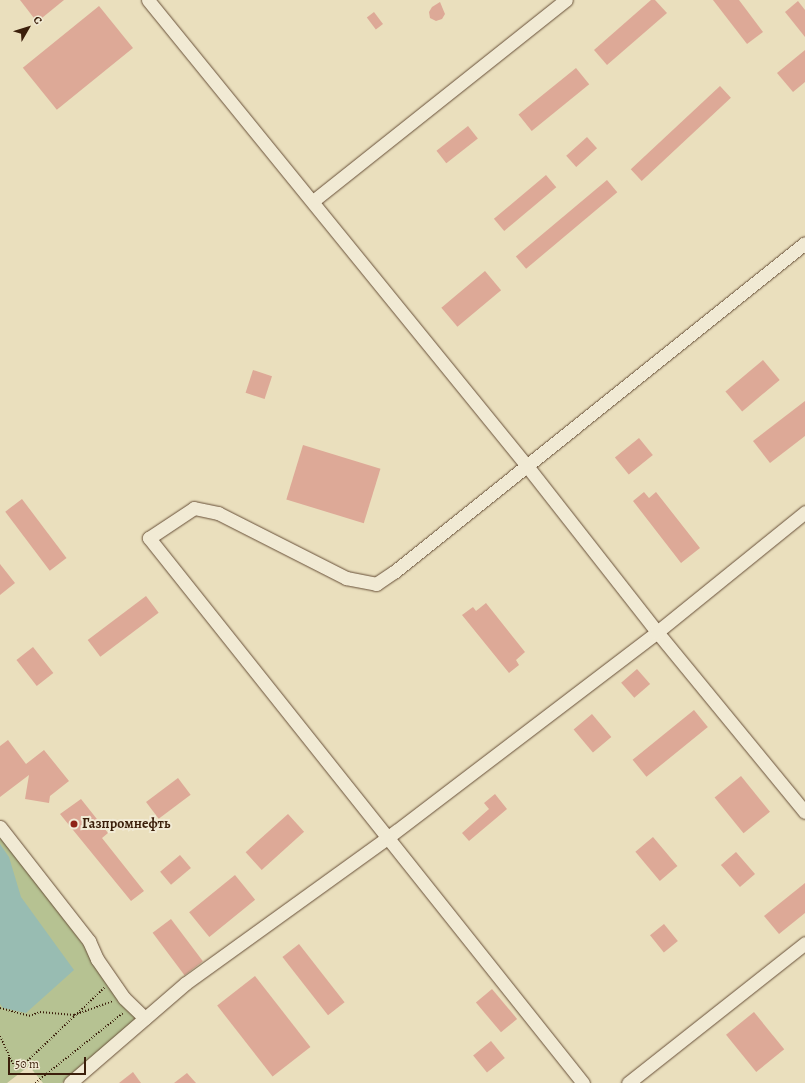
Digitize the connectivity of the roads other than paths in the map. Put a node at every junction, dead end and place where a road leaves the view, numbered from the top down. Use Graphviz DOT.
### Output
graph roads {
  1 [pos="148,0"];
  2 [pos="566,0"];
  3 [pos="313,201"];
  4 [pos="805,243"];
  5 [pos="527,466"];
  6 [pos="805,512"];
  7 [pos="657,632"];
  8 [pos="805,812"];
  9 [pos="0,827"];
  10 [pos="387,838"];
  11 [pos="805,944"];
  12 [pos="145,1018"];
  13 [pos="70,1083"];
  14 [pos="583,1083"];
  15 [pos="628,1083"];
  1 -- 3 [label="lane"];
  2 -- 3 [label="lane"];
  3 -- 5 [label="lane"];
  4 -- 5 [label="lane"];
  5 -- 7 [label="lane"];
  5 -- 10 [label="lane"];
  6 -- 7 [label="lane"];
  7 -- 8 [label="lane"];
  7 -- 10 [label="lane"];
  9 -- 12 [label="lane"];
  10 -- 12 [label="lane"];
  10 -- 14 [label="lane"];
  11 -- 15 [label="lane"];
  12 -- 13 [label="lane"];
}
